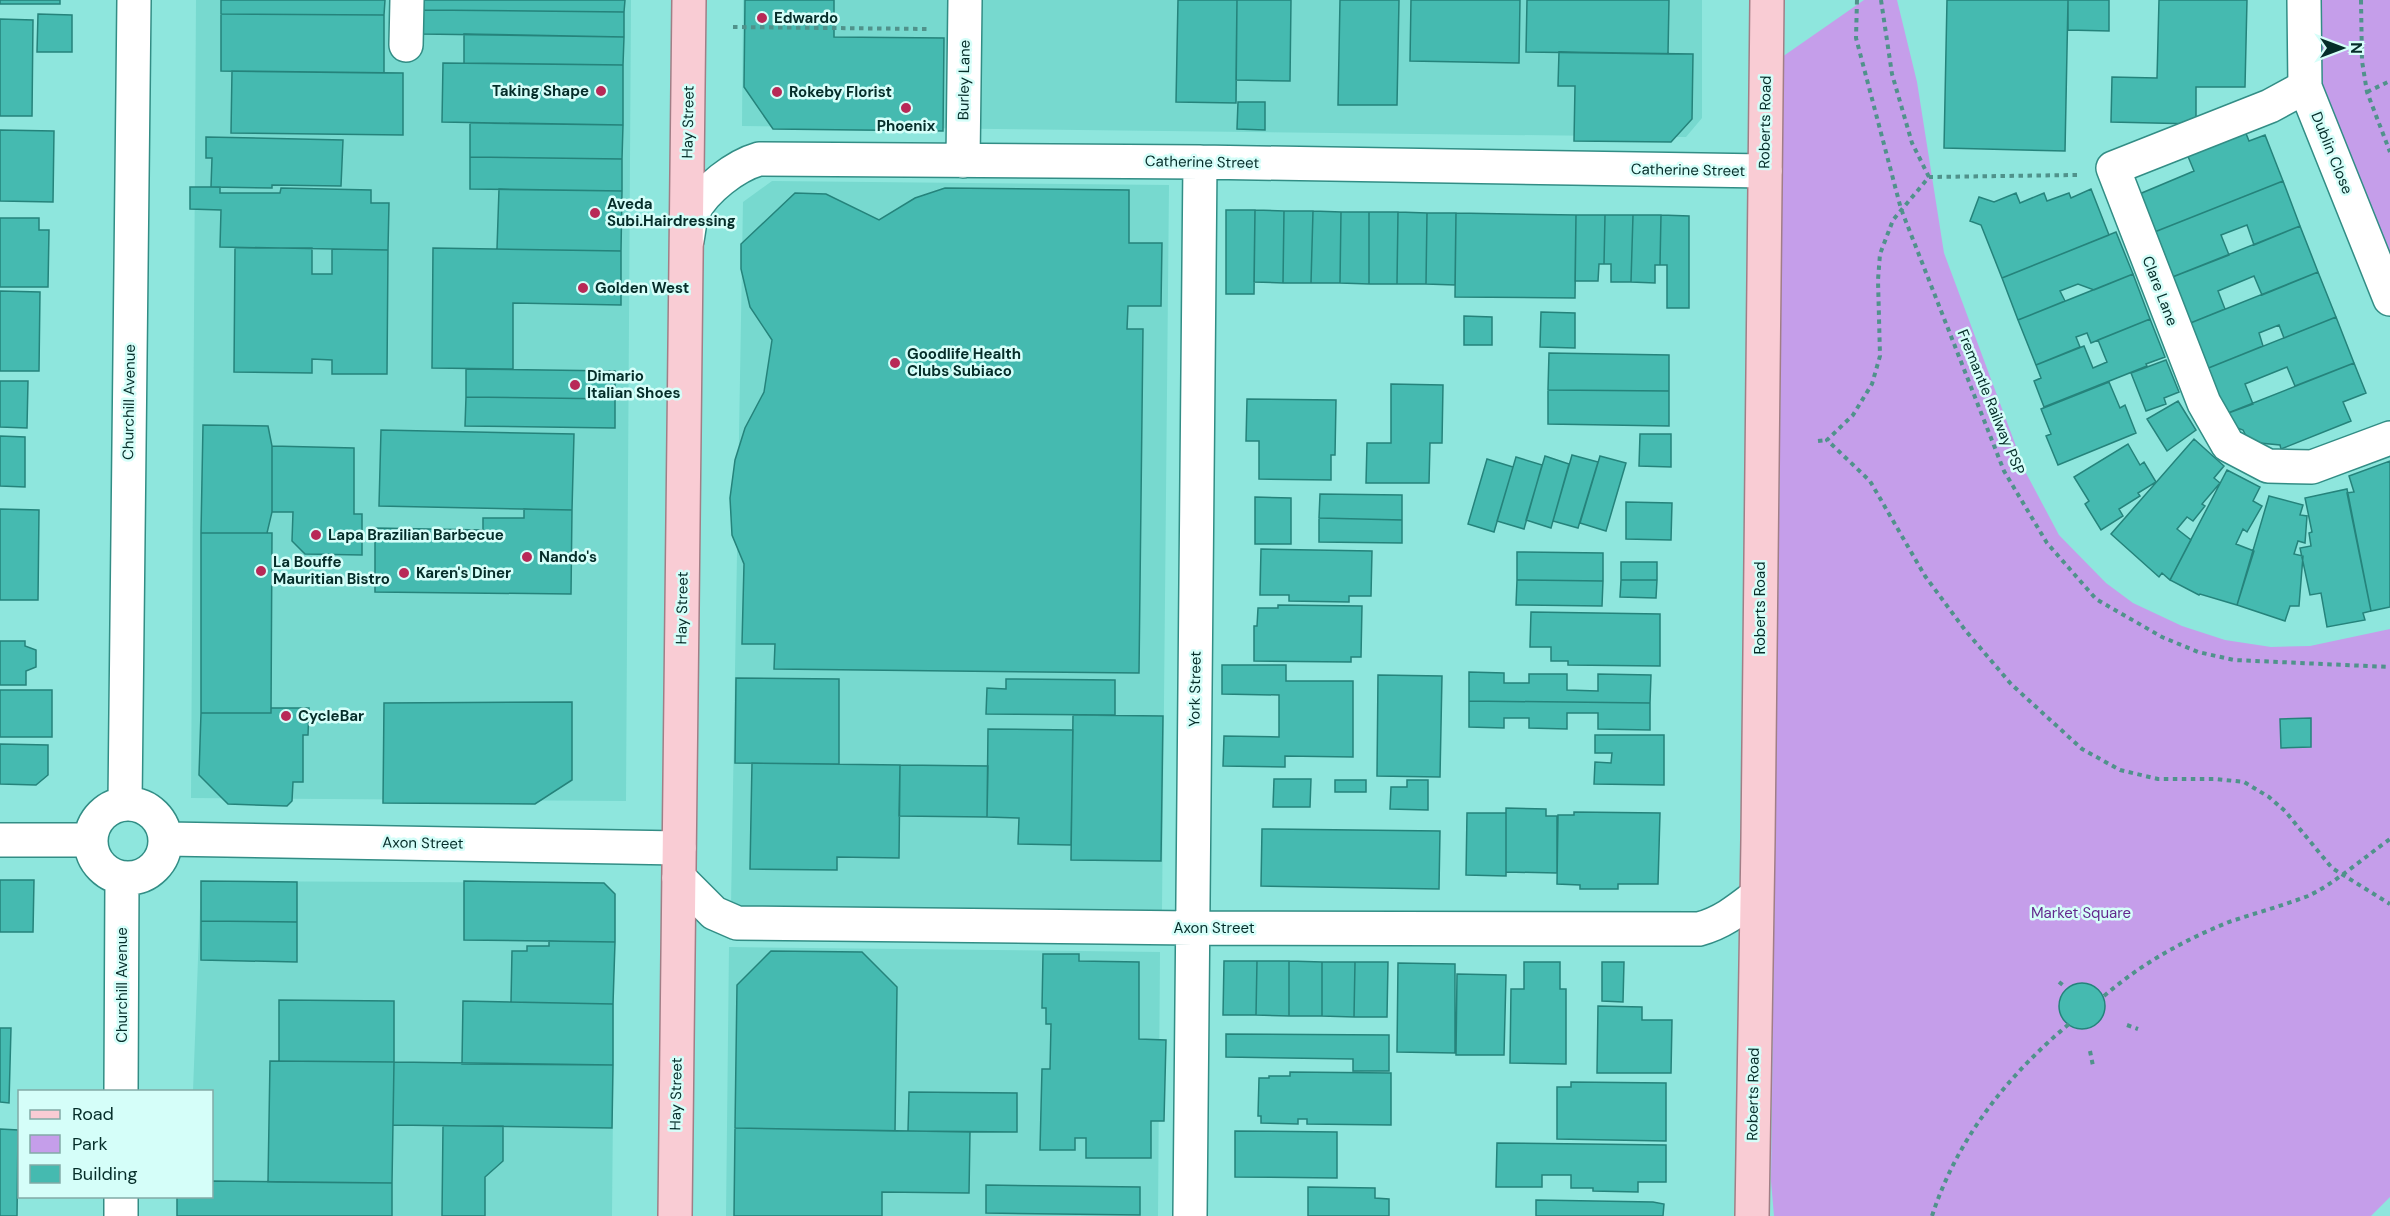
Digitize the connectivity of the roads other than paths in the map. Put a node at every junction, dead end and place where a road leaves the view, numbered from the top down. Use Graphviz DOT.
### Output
graph roads {
  1 [pos="134,0"];
  2 [pos="407,0"];
  3 [pos="689,0"];
  4 [pos="1767,0"];
  5 [pos="2304,0"];
  6 [pos="965,14"];
  7 [pos="406,45"];
  8 [pos="2305,87"];
  9 [pos="963,161"];
  10 [pos="1200,162"];
  11 [pos="1765,171"];
  12 [pos="686,245"];
  13 [pos="2390,299"];
  14 [pos="2390,438"];
  15 [pos="125,803"];
  16 [pos="166,838"];
  17 [pos="0,840"];
  18 [pos="91,840"];
  19 [pos="679,863"];
  20 [pos="122,878"];
  21 [pos="1756,896"];
  22 [pos="1193,928"];
  23 [pos="121,1090"];
  24 [pos="121,1198"];
  25 [pos="121,1216"];
  26 [pos="675,1216"];
  27 [pos="1190,1216"];
  28 [pos="1752,1216"];
  1 -- 15 [label="street, Churchill Avenue"];
  2 -- 7 [label="street"];
  3 -- 12 [label="main road, Hay Street"];
  4 -- 11 [label="main road, Roberts Road"];
  5 -- 8 [label="street, Dublin Close"];
  6 -- 9 [label="street, Burley Lane"];
  8 -- 13 [label="street, Dublin Close"];
  8 -- 14 [label="street, Clare Lane"];
  9 -- 10 [label="street, Catherine Street"];
  9 -- 12 [label="street, Catherine Street"];
  10 -- 11 [label="street, Catherine Street"];
  10 -- 22 [label="street, York Street"];
  11 -- 21 [label="main road, Roberts Road"];
  12 -- 19 [label="main road, Hay Street"];
  15 -- 16 [label="street"];
  15 -- 18 [label="street"];
  16 -- 19 [label="street, Axon Street"];
  16 -- 20 [label="street"];
  17 -- 18 [label="street"];
  18 -- 20 [label="street"];
  19 -- 22 [label="street, Axon Street"];
  19 -- 26 [label="main road, Hay Street"];
  20 -- 23 [label="street, Churchill Avenue"];
  21 -- 22 [label="street, Axon Street"];
  21 -- 28 [label="main road, Roberts Road"];
  22 -- 27 [label="street, York Street"];
  24 -- 25 [label="street"];
}
